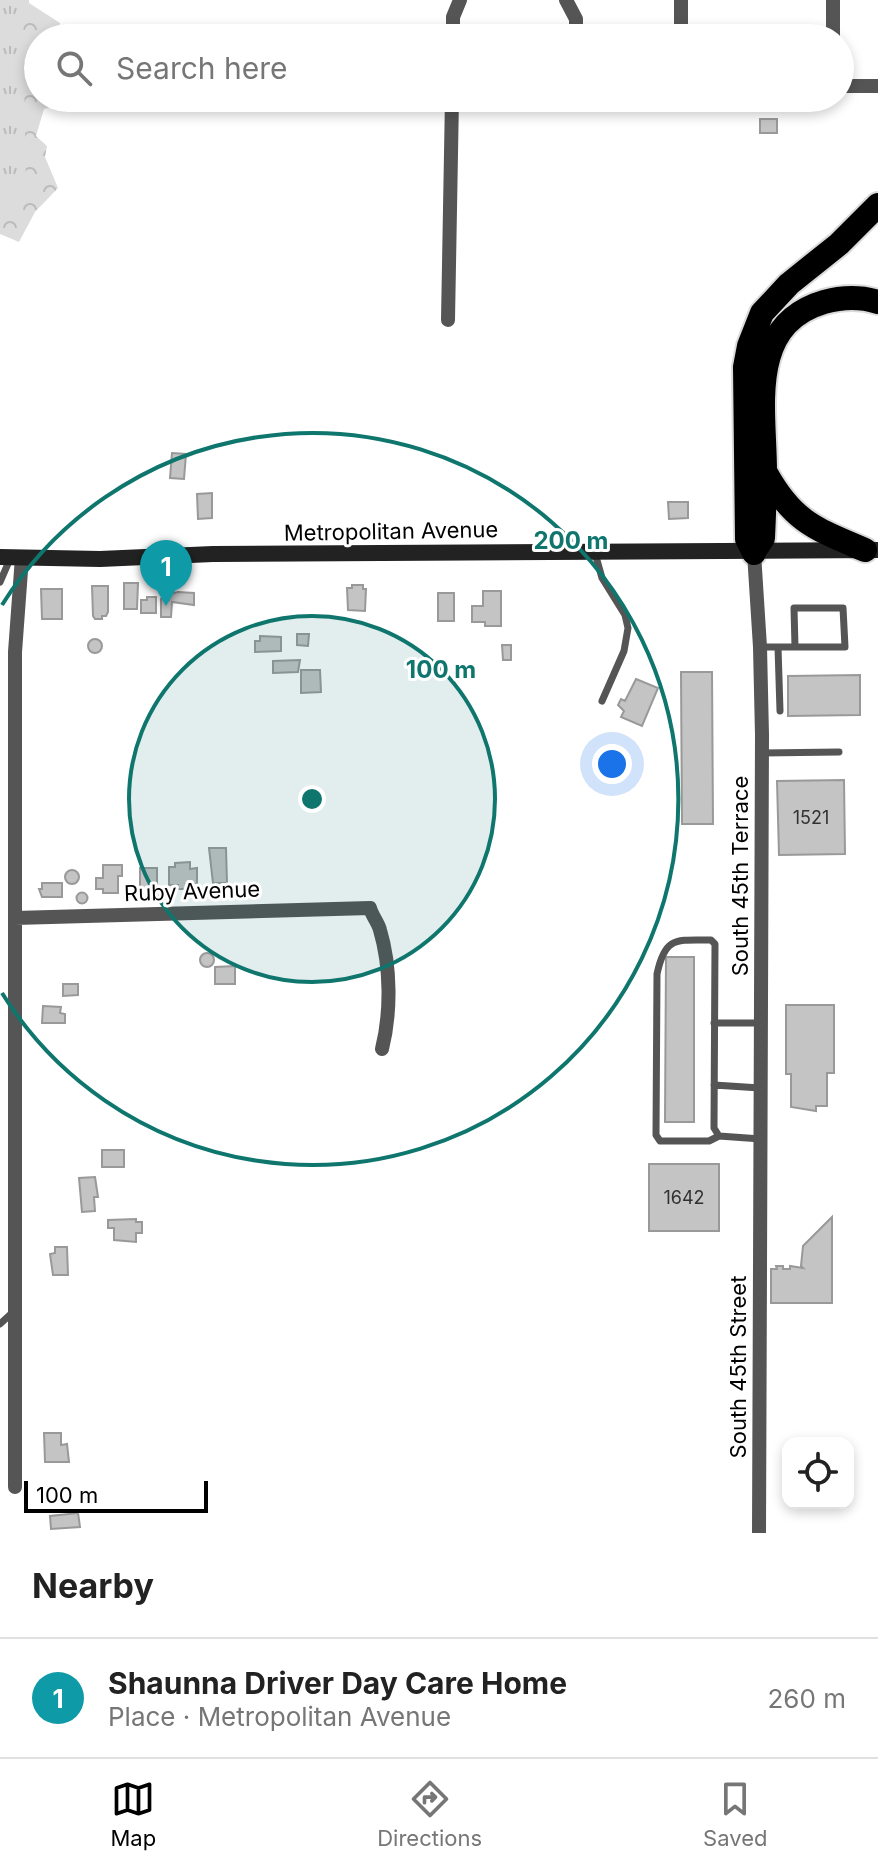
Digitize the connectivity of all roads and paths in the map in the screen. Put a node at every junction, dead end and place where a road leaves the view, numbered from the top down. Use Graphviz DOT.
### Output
graph roads {
  1 [pos="460,0"];
  2 [pos="566,0"];
  3 [pos="681,0"];
  4 [pos="833,0"];
  5 [pos="453,24"];
  6 [pos="576,24"];
  7 [pos="681,24"];
  8 [pos="833,24"];
  9 [pos="854,86"];
  10 [pos="878,86"];
  11 [pos="452,112"];
  12 [pos="878,205"];
  13 [pos="878,302"];
  14 [pos="448,320"];
  15 [pos="765,471"];
  16 [pos="871,550"];
  17 [pos="595,553"];
  18 [pos="754,553"];
  19 [pos="11,557"];
  20 [pos="0,582"];
  21 [pos="760,647"];
  22 [pos="778,647"];
  23 [pos="795,647"];
  24 [pos="602,701"];
  25 [pos="780,711"];
  26 [pos="839,752"];
  27 [pos="762,753"];
  28 [pos="15,918"];
  29 [pos="714,1023"];
  30 [pos="762,1023"];
  31 [pos="382,1049"];
  32 [pos="714,1085"];
  33 [pos="762,1088"];
  34 [pos="719,1136"];
  35 [pos="762,1139"];
  36 [pos="762,1200"];
  37 [pos="13,1312"];
  38 [pos="0,1324"];
  39 [pos="15,1487"];
  40 [pos="759,1533"];
  1 -- 5 [label="street"];
  2 -- 6 [label="street"];
  3 -- 7 [label="street"];
  4 -- 8 [label="street"];
  9 -- 10 [label="street"];
  11 -- 14 [label="street"];
  12 -- 18 [label="highway"];
  13 -- 15 [label="highway"];
  15 -- 16 [label="highway"];
  15 -- 18 [label="highway"];
  16 -- 18 [label="main road, Metropolitan Avenue"];
  17 -- 18 [label="main road, Metropolitan Avenue"];
  17 -- 19 [label="main road, Metropolitan Avenue"];
  17 -- 24 [label="lane"];
  18 -- 21 [label="street, South 45th Terrace"];
  19 -- 20 [label="lane"];
  19 -- 28 [label="street"];
  21 -- 22 [label="lane"];
  21 -- 27 [label="street, South 45th Terrace"];
  22 -- 23 [label="lane"];
  22 -- 25 [label="lane"];
  23 -- 23 [label="lane"];
  26 -- 27 [label="lane"];
  27 -- 30 [label="street, South 45th Terrace"];
  28 -- 31 [label="street, Ruby Avenue"];
  28 -- 37 [label="street"];
  29 -- 30 [label="lane"];
  29 -- 32 [label="lane"];
  29 -- 34 [label="lane"];
  30 -- 33 [label="street, South 45th Terrace"];
  32 -- 33 [label="lane"];
  32 -- 34 [label="lane"];
  33 -- 35 [label="street, South 45th Terrace"];
  34 -- 35 [label="lane"];
  35 -- 36 [label="street, South 45th Terrace"];
  36 -- 40 [label="street, South 45th Street"];
  37 -- 38 [label="lane"];
  37 -- 39 [label="street"];
}
